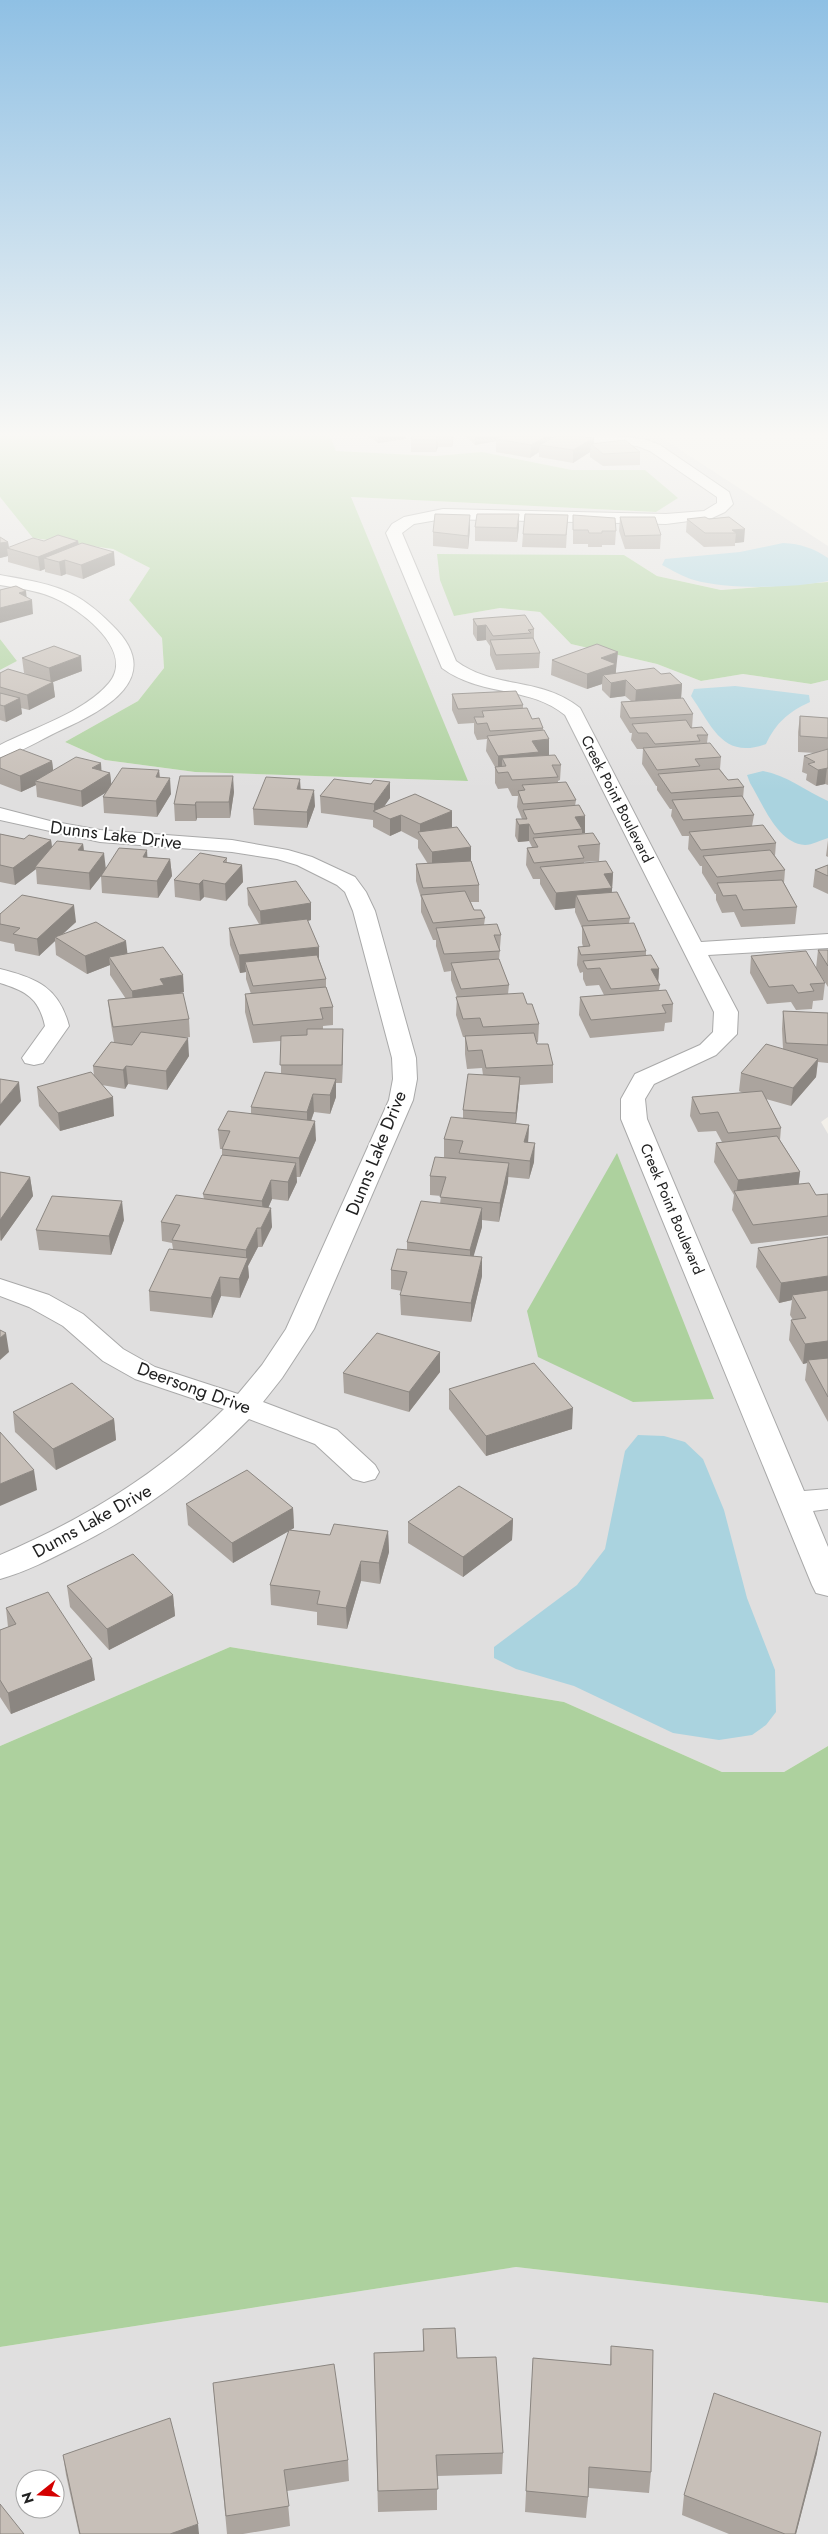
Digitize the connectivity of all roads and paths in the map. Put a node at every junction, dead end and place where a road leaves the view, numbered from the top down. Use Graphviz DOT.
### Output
graph roads {
  1 [pos="403,554"];
  2 [pos="0,580"];
  3 [pos="0,752"];
  4 [pos="0,814"];
  5 [pos="340,856"];
  6 [pos="316,865"];
  7 [pos="828,941"];
  8 [pos="694,949"];
  9 [pos="0,976"];
  10 [pos="34,1058"];
  11 [pos="0,1287"];
  12 [pos="244,1406"];
  13 [pos="364,1472"];
  14 [pos="828,1499"];
  15 [pos="794,1502"];
  16 [pos="0,1568"];
  17 [pos="828,1585"];
  1 -- 8 [label="street, Creek Point Boulevard"];
  2 -- 3 [label="street"];
  4 -- 6 [label="street, Dunns Lake Drive"];
  5 -- 6 [label="street"];
  6 -- 12 [label="street, Dunns Lake Drive"];
  7 -- 8 [label="street"];
  8 -- 15 [label="street, Creek Point Boulevard"];
  9 -- 10 [label="street"];
  11 -- 12 [label="street, Deersong Drive"];
  12 -- 13 [label="street, Deersong Drive"];
  12 -- 16 [label="street, Dunns Lake Drive"];
  14 -- 15 [label="street"];
  15 -- 17 [label="street, Creek Point Boulevard"];
}
